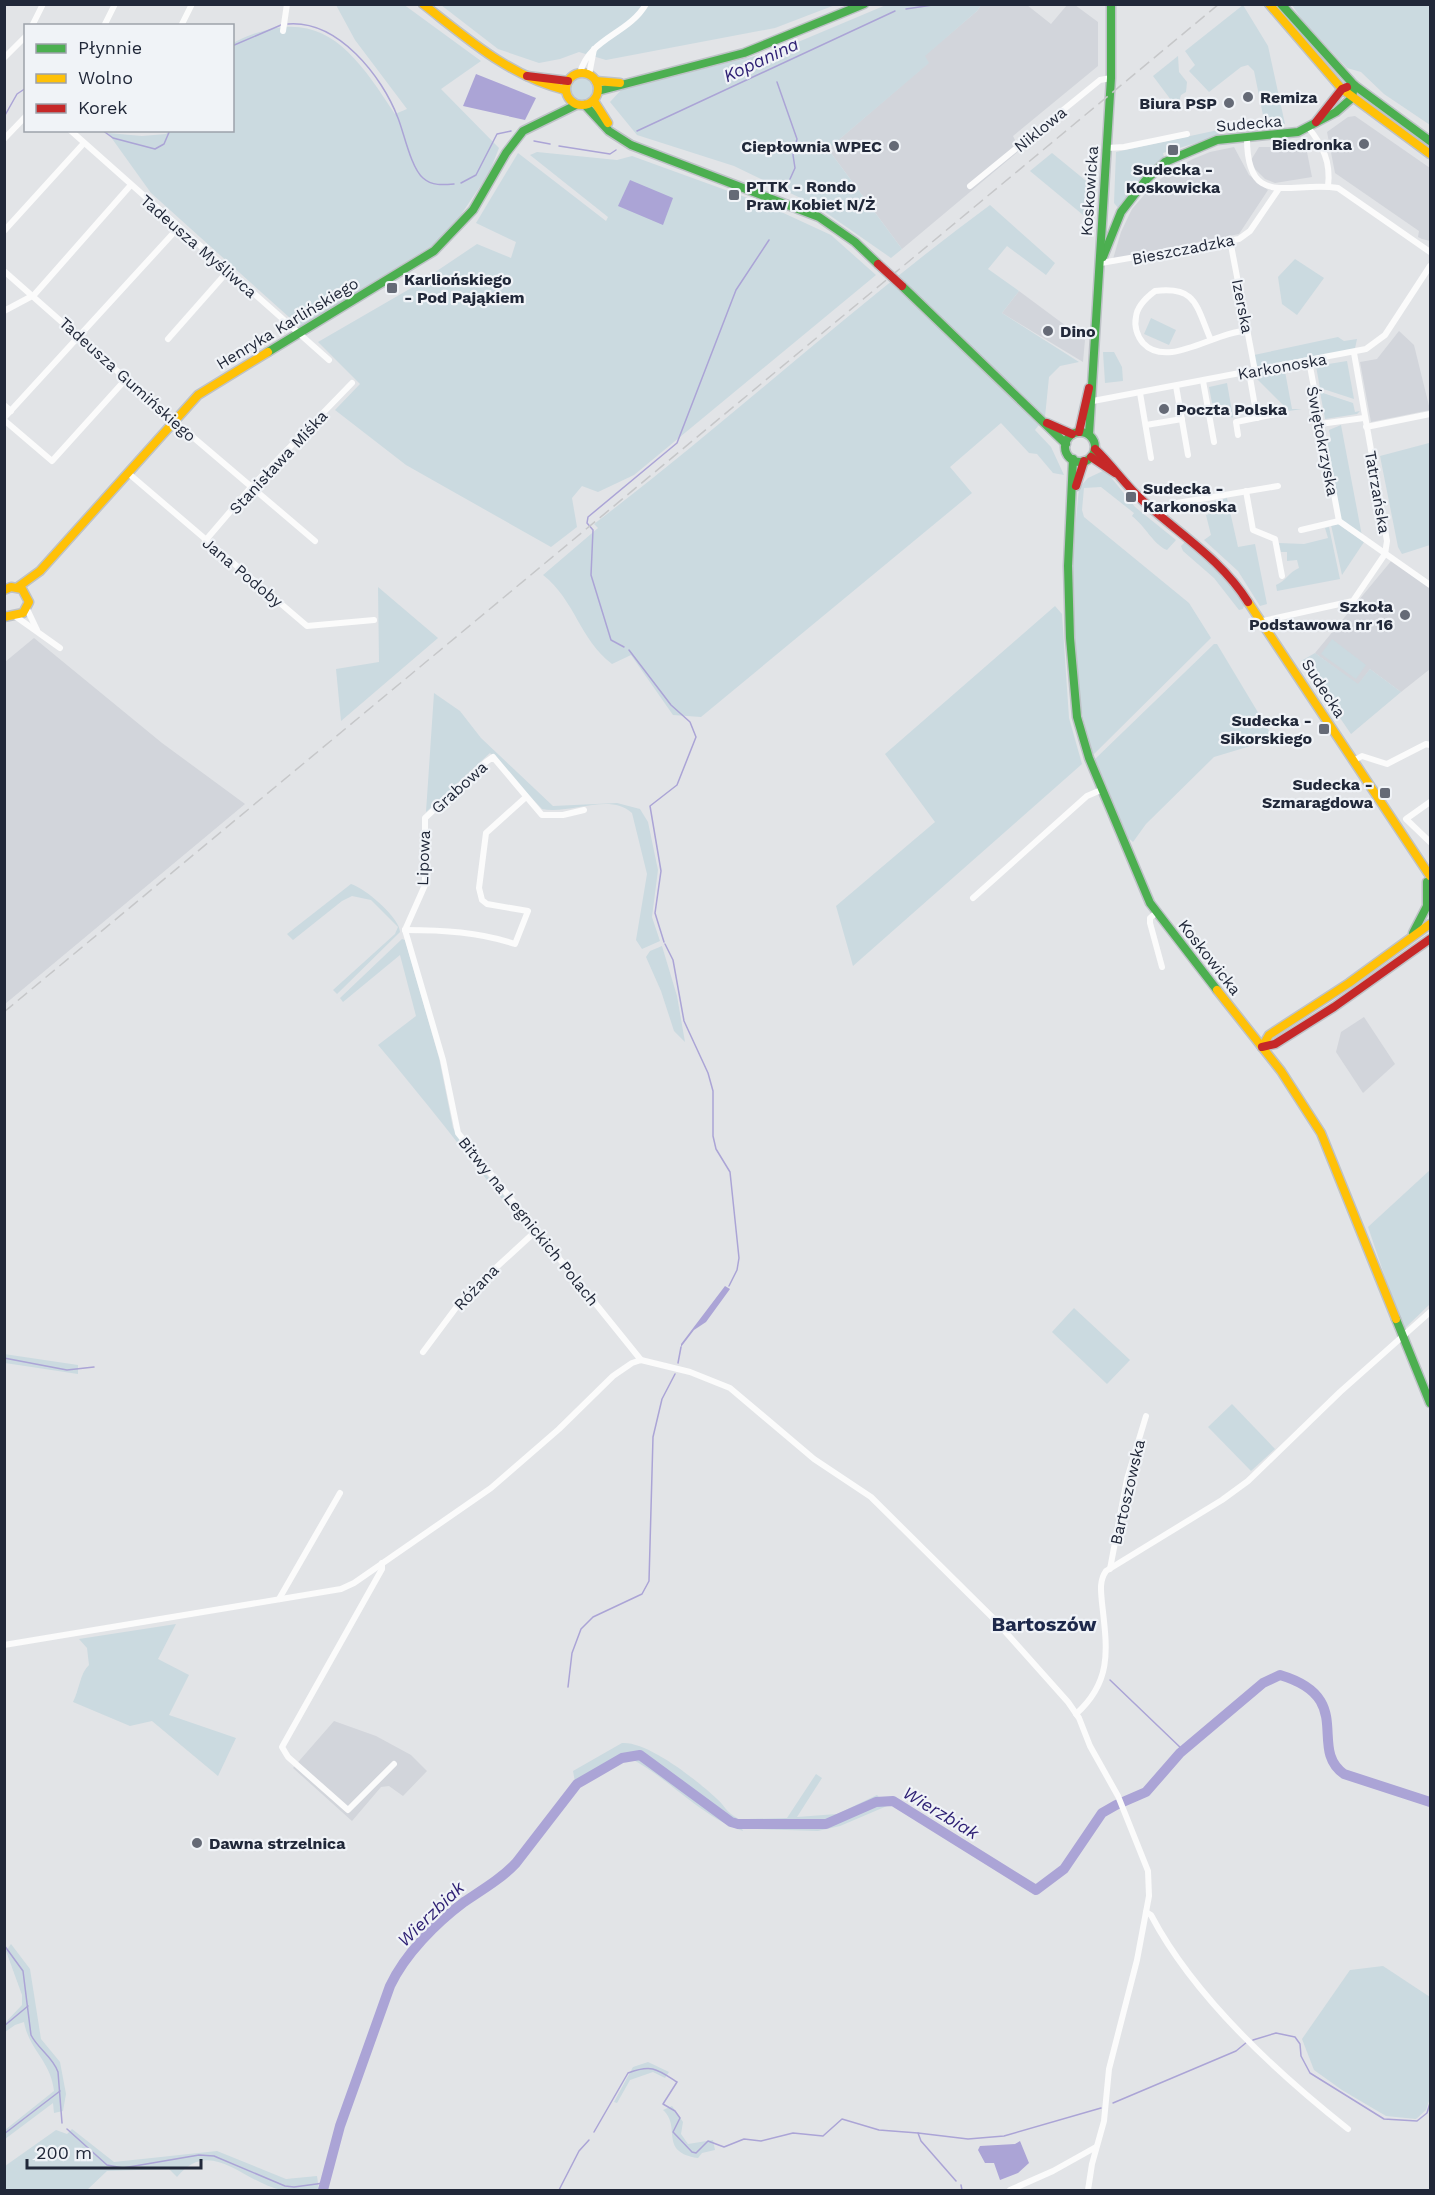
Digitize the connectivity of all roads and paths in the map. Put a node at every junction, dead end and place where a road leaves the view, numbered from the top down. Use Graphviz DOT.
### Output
graph roads {
  1 [pos="43,4"];
  2 [pos="115,4"];
  3 [pos="192,4"];
  4 [pos="287,4"];
  5 [pos="423,4"];
  6 [pos="646,4"];
  7 [pos="864,4"];
  8 [pos="1111,4"];
  9 [pos="1269,4"];
  10 [pos="1281,4"];
  11 [pos="1290,23"];
  12 [pos="33,24"];
  13 [pos="105,24"];
  14 [pos="182,24"];
  15 [pos="283,31"];
  16 [pos="24,38"];
  17 [pos="4,58"];
  18 [pos="518,74"];
  19 [pos="588,76"];
  20 [pos="1111,78"];
  21 [pos="568,81"];
  22 [pos="620,83"];
  23 [pos="1354,85"];
  24 [pos="1342,89"];
  25 [pos="565,90"];
  26 [pos="598,91"];
  27 [pos="1352,98"];
  28 [pos="581,103"];
  29 [pos="24,118"];
  30 [pos="1312,125"];
  31 [pos="72,132"];
  32 [pos="1187,134"];
  33 [pos="1247,136"];
  34 [pos="4,139"];
  35 [pos="1431,141"];
  36 [pos="84,143"];
  37 [pos="1107,148"];
  38 [pos="1431,154"];
  39 [pos="130,186"];
  40 [pos="970,186"];
  41 [pos="1328,186"];
  42 [pos="1278,190"];
  43 [pos="1371,200"];
  44 [pos="1367,207"];
  45 [pos="1103,213"];
  46 [pos="1115,223"];
  47 [pos="178,228"];
  48 [pos="4,231"];
  49 [pos="1230,240"];
  50 [pos="1431,252"];
  51 [pos="1101,264"];
  52 [pos="1431,266"];
  53 [pos="4,271"];
  54 [pos="228,271"];
  55 [pos="34,296"];
  56 [pos="4,311"];
  57 [pos="1248,331"];
  58 [pos="298,334"];
  59 [pos="80,336"];
  60 [pos="1210,338"];
  61 [pos="168,339"];
  62 [pos="1354,353"];
  63 [pos="329,360"];
  64 [pos="1309,361"];
  65 [pos="1252,372"];
  66 [pos="126,379"];
  67 [pos="1091,379"];
  68 [pos="1203,381"];
  69 [pos="352,383"];
  70 [pos="1176,386"];
  71 [pos="1140,393"];
  72 [pos="1093,401"];
  73 [pos="4,405"];
  74 [pos="11,411"];
  75 [pos="1276,414"];
  76 [pos="1431,414"];
  77 [pos="1036,417"];
  78 [pos="1182,418"];
  79 [pos="1257,418"];
  80 [pos="1364,418"];
  81 [pos="4,419"];
  82 [pos="174,422"];
  83 [pos="1320,424"];
  84 [pos="1146,425"];
  85 [pos="1366,427"];
  86 [pos="1076,433"];
  87 [pos="1089,434"];
  88 [pos="1239,435"];
  89 [pos="1214,442"];
  90 [pos="1065,444"];
  91 [pos="1188,455"];
  92 [pos="1090,456"];
  93 [pos="1151,458"];
  94 [pos="1072,459"];
  95 [pos="128,473"];
  96 [pos="252,486"];
  97 [pos="1278,486"];
  98 [pos="1246,491"];
  99 [pos="1073,499"];
  100 [pos="1160,516"];
  101 [pos="1339,521"];
  102 [pos="1301,530"];
  103 [pos="205,541"];
  104 [pos="315,541"];
  105 [pos="1385,554"];
  106 [pos="40,571"];
  107 [pos="1282,576"];
  108 [pos="1431,585"];
  109 [pos="18,587"];
  110 [pos="6,589"];
  111 [pos="28,596"];
  112 [pos="27,609"];
  113 [pos="9,615"];
  114 [pos="374,620"];
  115 [pos="1263,621"];
  116 [pos="37,630"];
  117 [pos="60,648"];
  118 [pos="1431,745"];
  119 [pos="1353,761"];
  120 [pos="1101,790"];
  121 [pos="526,797"];
  122 [pos="1431,802"];
  123 [pos="584,810"];
  124 [pos="424,818"];
  125 [pos="1431,842"];
  126 [pos="1430,879"];
  127 [pos="973,898"];
  128 [pos="1156,913"];
  129 [pos="1431,924"];
  130 [pos="405,930"];
  131 [pos="1409,939"];
  132 [pos="1431,939"];
  133 [pos="1426,945"];
  134 [pos="1162,967"];
  135 [pos="1250,1032"];
  136 [pos="1269,1035"];
  137 [pos="1275,1044"];
  138 [pos="1262,1047"];
  139 [pos="1272,1059"];
  140 [pos="537,1230"];
  141 [pos="1431,1312"];
  142 [pos="1403,1338"];
  143 [pos="423,1352"];
  144 [pos="641,1360"];
  145 [pos="1431,1403"];
  146 [pos="1146,1416"];
  147 [pos="340,1493"];
  148 [pos="382,1563"];
  149 [pos="1110,1569"];
  150 [pos="279,1599"];
  151 [pos="4,1645"];
  152 [pos="1076,1714"];
  153 [pos="394,1764"];
  154 [pos="1146,1912"];
  155 [pos="1348,2129"];
  156 [pos="1096,2147"];
  157 [pos="1010,2190"];
  158 [pos="1088,2190"];
  1 -- 12 [label="street"];
  2 -- 13 [label="street"];
  3 -- 14 [label="street"];
  4 -- 15 [label="street"];
  5 -- 18 [label="street"];
  6 -- 19 [label="street"];
  7 -- 22 [label="street"];
  8 -- 20 [label="street, Koskowicka"];
  9 -- 11 [label="street"];
  10 -- 11 [label="street"];
  11 -- 23 [label="street"];
  11 -- 24 [label="street"];
  16 -- 17 [label="street"];
  18 -- 21 [label="street"];
  18 -- 25 [label="street"];
  19 -- 21 [label="street"];
  19 -- 22 [label="street"];
  19 -- 26 [label="street"];
  20 -- 37 [label="street, Koskowicka"];
  20 -- 40 [label="street, Niklowa"];
  21 -- 25 [label="street"];
  22 -- 26 [label="street"];
  23 -- 24 [label="street"];
  23 -- 27 [label="street"];
  23 -- 35 [label="street"];
  24 -- 27 [label="street"];
  24 -- 30 [label="street"];
  25 -- 28 [label="street"];
  26 -- 28 [label="street, Henryka Karlińskiego"];
  27 -- 30 [label="street, Sudecka"];
  27 -- 38 [label="street"];
  28 -- 58 [label="street, Henryka Karlińskiego"];
  28 -- 77 [label="street, bridge"];
  29 -- 34 [label="street"];
  30 -- 33 [label="street, Sudecka"];
  30 -- 41 [label="street"];
  31 -- 36 [label="street, Tadeusza Myśliwca"];
  32 -- 37 [label="street"];
  33 -- 42 [label="street"];
  33 -- 46 [label="street, Sudecka"];
  36 -- 39 [label="street, Tadeusza Myśliwca"];
  36 -- 48 [label="street"];
  37 -- 45 [label="street, Koskowicka"];
  39 -- 47 [label="street, Tadeusza Myśliwca"];
  39 -- 55 [label="street"];
  41 -- 42 [label="street"];
  41 -- 44 [label="street"];
  42 -- 49 [label="street, Bieszczadzka"];
  43 -- 44 [label="street"];
  44 -- 50 [label="street"];
  45 -- 46 [label="street"];
  45 -- 51 [label="street, Koskowicka"];
  46 -- 51 [label="street, Sudecka"];
  47 -- 54 [label="street, Tadeusza Myśliwca"];
  47 -- 59 [label="street"];
  49 -- 51 [label="street, Bieszczadzka"];
  49 -- 57 [label="street, Izerska"];
  51 -- 67 [label="street, Koskowicka"];
  52 -- 62 [label="street, Karkonoska"];
  53 -- 55 [label="street, Tadeusza Gumińskiego"];
  54 -- 58 [label="street, Tadeusza Myśliwca"];
  54 -- 61 [label="street"];
  55 -- 56 [label="street"];
  55 -- 59 [label="street, Tadeusza Gumińskiego"];
  57 -- 60 [label="street"];
  57 -- 65 [label="street, Izerska"];
  58 -- 63 [label="street, Tadeusza Myśliwca"];
  58 -- 82 [label="street, Henryka Karlińskiego"];
  59 -- 66 [label="street, Tadeusza Gumińskiego"];
  59 -- 74 [label="street"];
  60 -- 60 [label="street"];
  62 -- 64 [label="street, Karkonoska"];
  62 -- 80 [label="street, Tatrzańska"];
  64 -- 65 [label="street, Karkonoska"];
  64 -- 83 [label="street, Świętokrzyska"];
  65 -- 68 [label="street, Karkonoska"];
  65 -- 79 [label="street, Izerska"];
  66 -- 81 [label="street"];
  66 -- 82 [label="street, Tadeusza Gumińskiego"];
  67 -- 72 [label="street, Koskowicka"];
  67 -- 86 [label="street, Koskowicka"];
  68 -- 70 [label="street, Karkonoska"];
  68 -- 89 [label="street"];
  69 -- 96 [label="street, Stanisława Miśka"];
  70 -- 71 [label="street, Karkonoska"];
  70 -- 78 [label="street"];
  71 -- 72 [label="street, Karkonoska"];
  71 -- 84 [label="street"];
  72 -- 87 [label="street, Koskowicka"];
  73 -- 74 [label="street"];
  74 -- 81 [label="street"];
  75 -- 79 [label="street"];
  76 -- 85 [label="street"];
  77 -- 86 [label="street"];
  77 -- 90 [label="street"];
  78 -- 84 [label="street"];
  78 -- 91 [label="street"];
  79 -- 88 [label="street"];
  80 -- 83 [label="street"];
  80 -- 85 [label="street, Tatrzańska"];
  82 -- 95 [label="street, Henryka Karlińskiego"];
  82 -- 96 [label="street, Tadeusza Gumińskiego"];
  83 -- 101 [label="street, Świętokrzyska"];
  84 -- 93 [label="street"];
  85 -- 105 [label="street, Tatrzańska"];
  86 -- 87 [label="street"];
  86 -- 90 [label="street"];
  87 -- 92 [label="street"];
  90 -- 94 [label="street"];
  92 -- 94 [label="street"];
  92 -- 99 [label="street, Koskowicka"];
  92 -- 100 [label="street, Sudecka"];
  94 -- 99 [label="street, Koskowicka"];
  95 -- 103 [label="street, Jana Podoby"];
  95 -- 106 [label="street, Henryka Karlińskiego"];
  96 -- 103 [label="street, Stanisława Miśka"];
  96 -- 104 [label="street, Tadeusza Gumińskiego"];
  97 -- 98 [label="street"];
  98 -- 100 [label="street"];
  98 -- 107 [label="street"];
  99 -- 120 [label="street, Koskowicka"];
  100 -- 115 [label="street, Sudecka"];
  101 -- 102 [label="street"];
  101 -- 105 [label="street"];
  103 -- 114 [label="street, Jana Podoby"];
  105 -- 108 [label="street"];
  105 -- 115 [label="street, Tatrzańska"];
  106 -- 109 [label="street, Henryka Karlińskiego"];
  106 -- 111 [label="street, Henryka Karlińskiego"];
  109 -- 110 [label="street"];
  109 -- 111 [label="street"];
  111 -- 112 [label="street"];
  112 -- 113 [label="street"];
  112 -- 116 [label="street"];
  113 -- 116 [label="street"];
  115 -- 119 [label="street, Sudecka"];
  116 -- 117 [label="street"];
  118 -- 119 [label="street"];
  119 -- 126 [label="street, Sudecka"];
  120 -- 127 [label="street"];
  120 -- 128 [label="street, Koskowicka"];
  121 -- 123 [label="street"];
  121 -- 124 [label="street, Grabowa"];
  121 -- 130 [label="street"];
  122 -- 125 [label="street"];
  124 -- 130 [label="street, Lipowa"];
  126 -- 131 [label="street"];
  128 -- 134 [label="street"];
  128 -- 135 [label="street, Koskowicka"];
  129 -- 131 [label="street"];
  130 -- 140 [label="street, Bitwy na Legnickich Polach"];
  131 -- 136 [label="street"];
  132 -- 133 [label="street"];
  133 -- 137 [label="street"];
  135 -- 136 [label="street"];
  135 -- 138 [label="street, Koskowicka"];
  136 -- 138 [label="street"];
  137 -- 138 [label="street"];
  137 -- 139 [label="street"];
  138 -- 139 [label="street, Koskowicka"];
  139 -- 142 [label="street, Koskowicka"];
  140 -- 143 [label="street, Różana"];
  140 -- 144 [label="street, Bitwy na Legnickich Polach"];
  141 -- 142 [label="street"];
  142 -- 145 [label="street, Koskowicka"];
  142 -- 149 [label="street"];
  144 -- 148 [label="street"];
  144 -- 152 [label="street"];
  146 -- 149 [label="street, Bartoszowska"];
  147 -- 150 [label="street"];
  148 -- 150 [label="street"];
  148 -- 153 [label="street"];
  149 -- 152 [label="street, Bartoszowska"];
  150 -- 151 [label="street"];
  152 -- 154 [label="street"];
  154 -- 155 [label="street"];
  154 -- 156 [label="street"];
  156 -- 157 [label="street"];
  156 -- 158 [label="street"];
}
